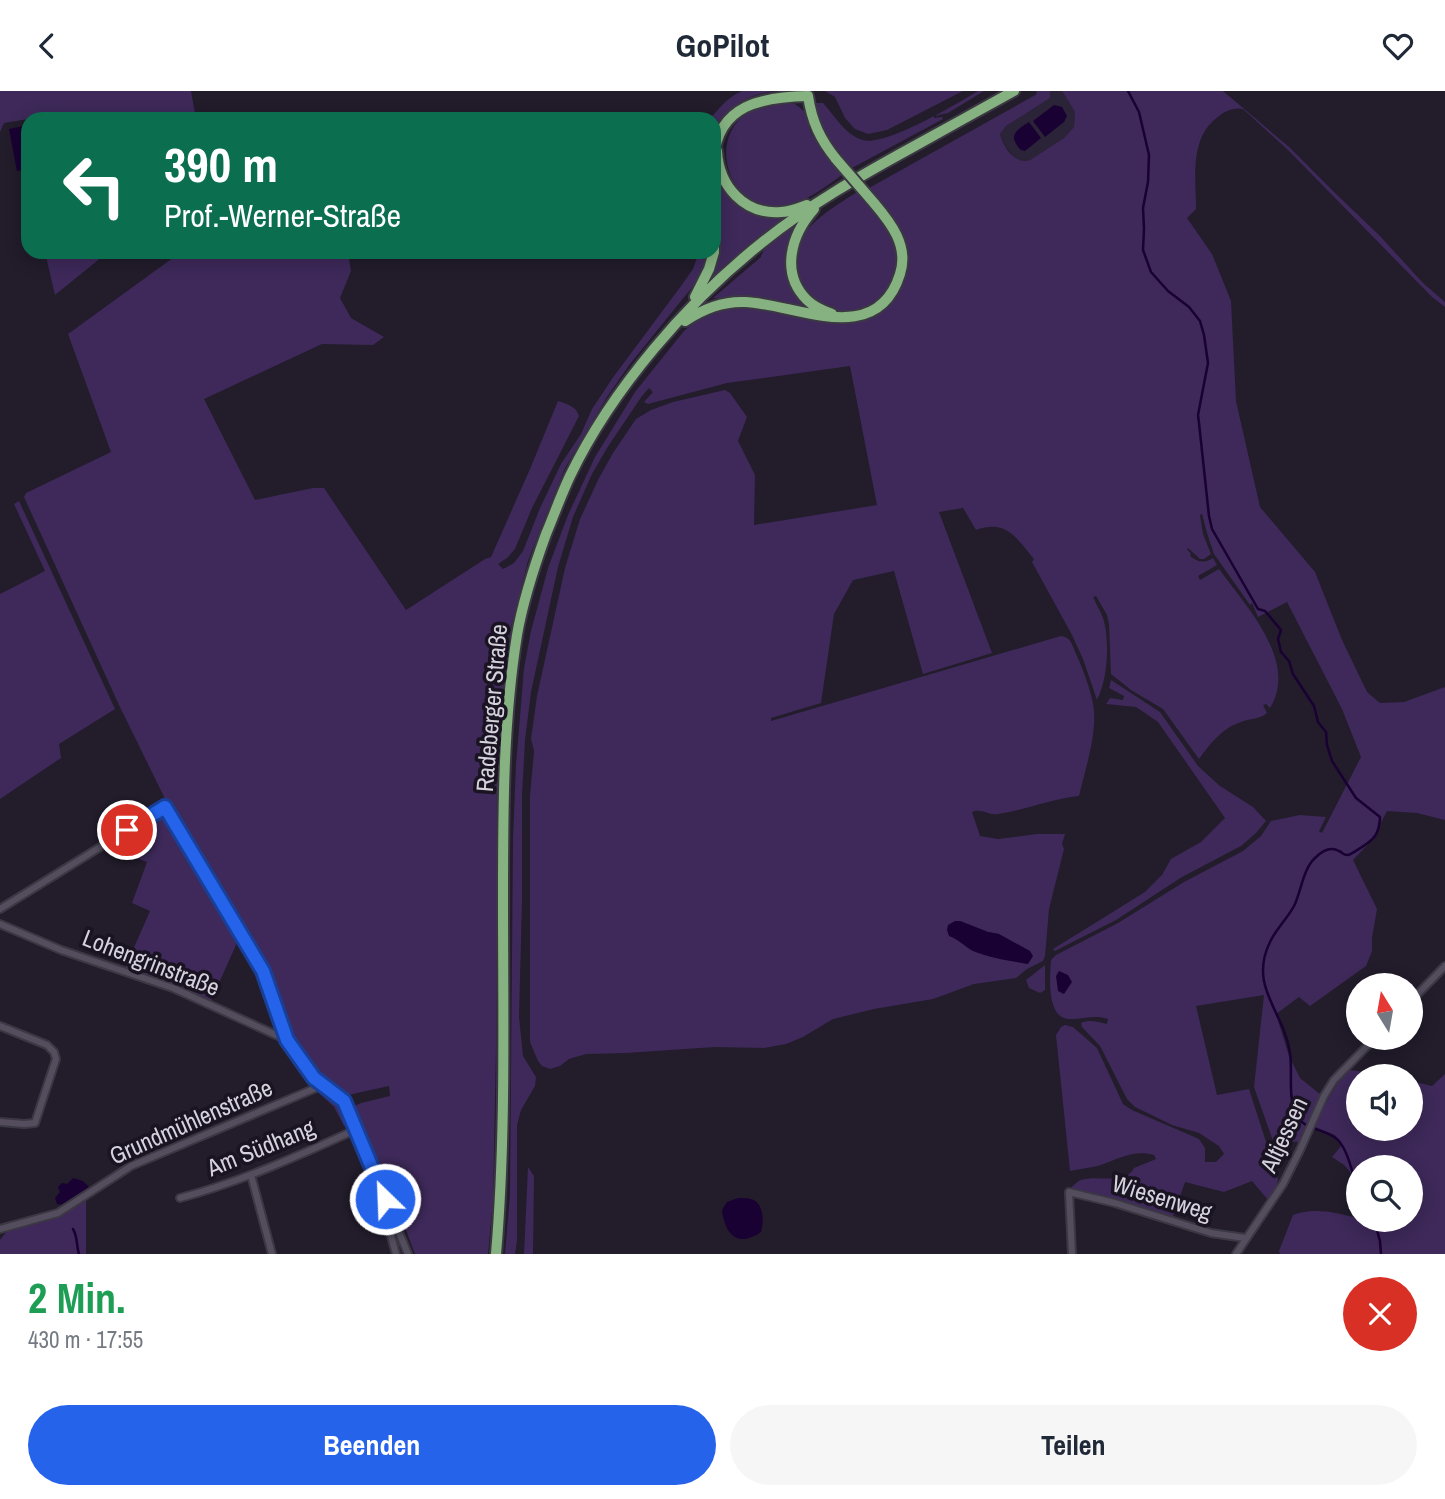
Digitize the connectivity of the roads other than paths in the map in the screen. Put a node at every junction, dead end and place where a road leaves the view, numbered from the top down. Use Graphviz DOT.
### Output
graph roads {
  1 [pos="1014,91"];
  2 [pos="721,134"];
  3 [pos="721,169"];
  4 [pos="823,199"];
  5 [pos="711,259"];
  6 [pos="684,315"];
  7 [pos="844,318"];
  8 [pos="671,330"];
  9 [pos="0,909"];
  10 [pos="0,924"];
  11 [pos="1445,966"];
  12 [pos="1423,989"];
  13 [pos="0,1026"];
  14 [pos="287,1040"];
  15 [pos="1363,1050"];
  16 [pos="323,1085"];
  17 [pos="0,1122"];
  18 [pos="355,1131"];
  19 [pos="251,1175"];
  20 [pos="180,1198"];
  21 [pos="394,1219"];
  22 [pos="0,1229"];
  23 [pos="1245,1238"];
  24 [pos="272,1254"];
  25 [pos="396,1254"];
  26 [pos="408,1254"];
  27 [pos="496,1254"];
  28 [pos="1072,1254"];
  29 [pos="1236,1254"];
  1 -- 4 [label="highway"];
  2 -- 7 [label="highway, bridge"];
  3 -- 4 [label="highway"];
  4 -- 6 [label="highway"];
  4 -- 7 [label="highway"];
  5 -- 6 [label="highway"];
  6 -- 8 [label="highway, Radeberger Straße"];
  7 -- 8 [label="highway"];
  8 -- 27 [label="highway, Radeberger Straße"];
  9 -- 14 [label="street"];
  10 -- 14 [label="street, Lohengrinstraße"];
  11 -- 12 [label="street"];
  13 -- 17 [label="street"];
  14 -- 16 [label="street"];
  15 -- 23 [label="street, Altjessen"];
  16 -- 18 [label="street"];
  16 -- 22 [label="street, Grundmühlenstraße"];
  18 -- 19 [label="street, Am Südhang"];
  18 -- 21 [label="street"];
  19 -- 20 [label="street, Am Südhang"];
  19 -- 24 [label="street"];
  21 -- 25 [label="street"];
  21 -- 26 [label="street"];
  23 -- 28 [label="street, Wiesenweg"];
  23 -- 29 [label="street, Altjessen"];
}
